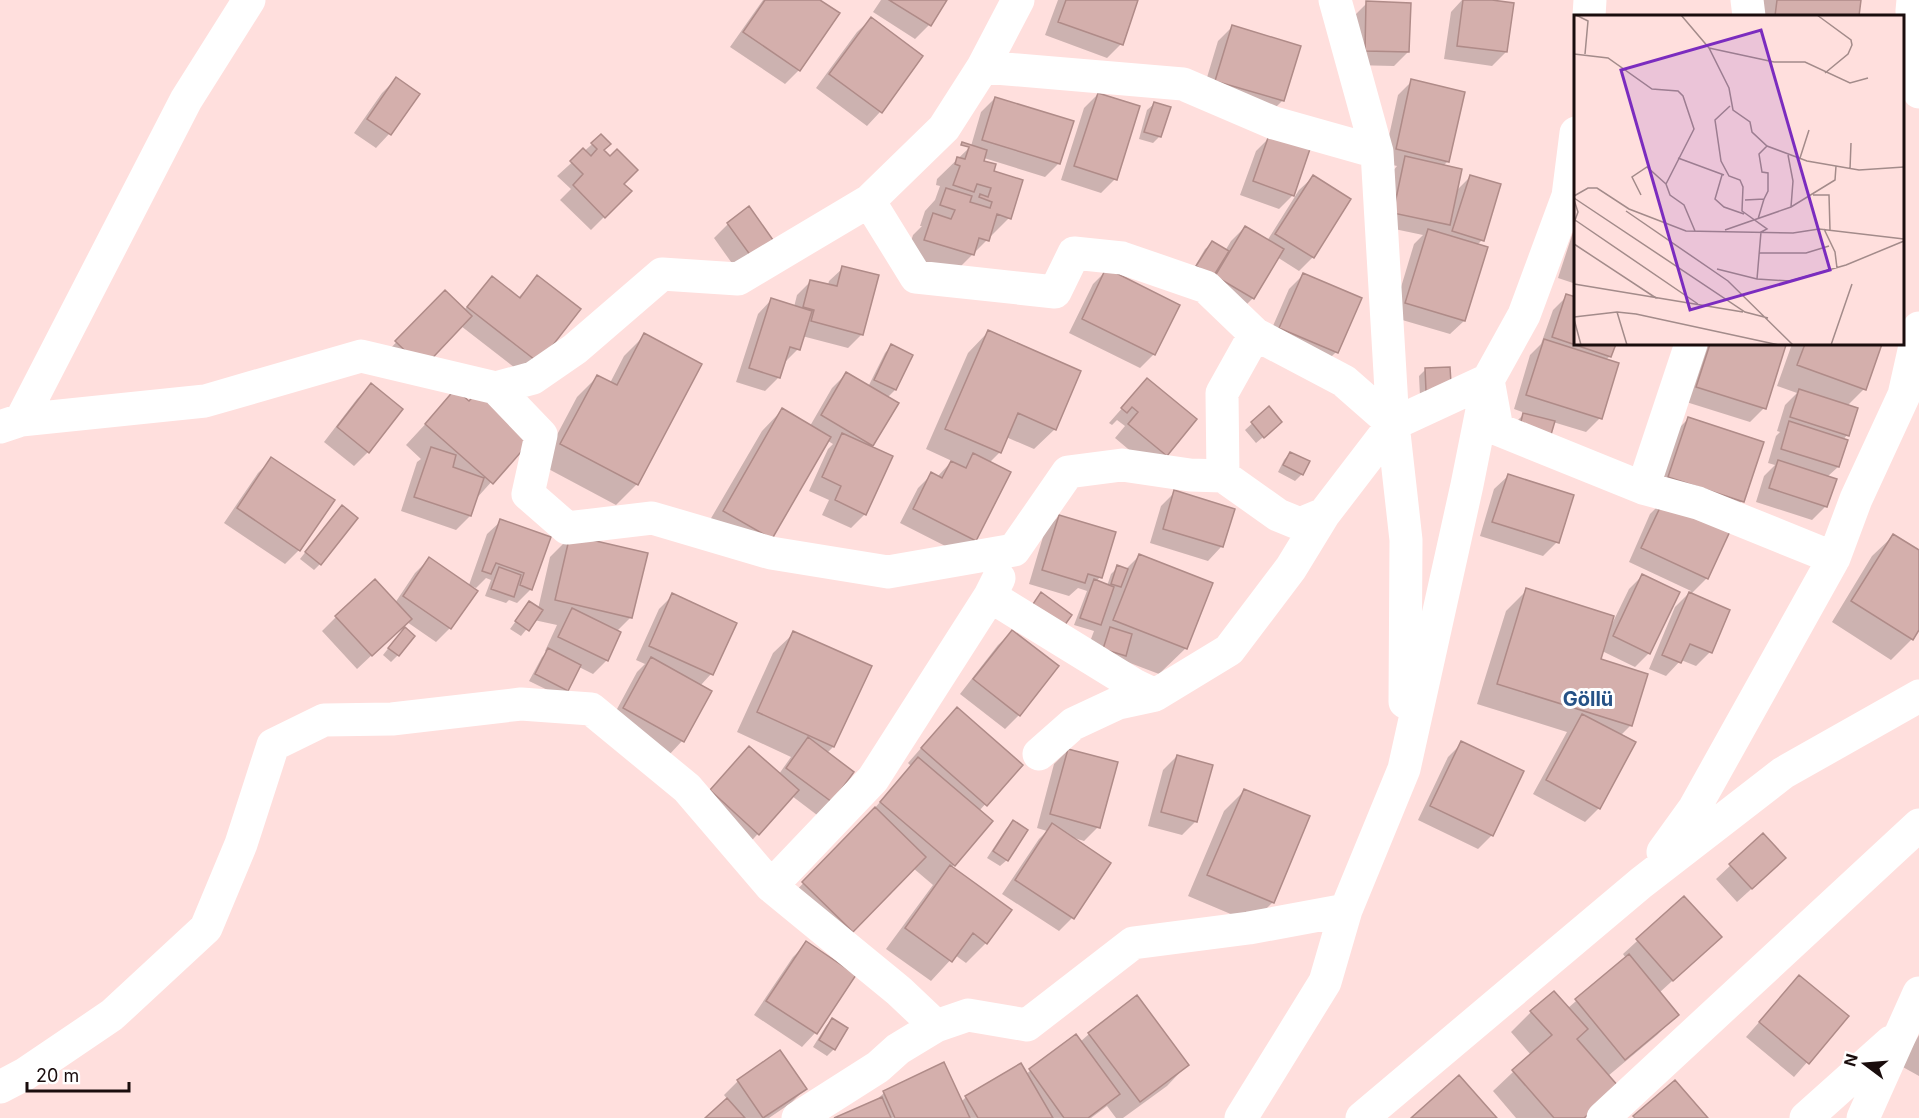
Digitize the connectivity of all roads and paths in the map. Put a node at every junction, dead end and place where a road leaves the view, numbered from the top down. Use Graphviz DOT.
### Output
graph roads {
  1 [pos="249,0"];
  2 [pos="1018,0"];
  3 [pos="1335,0"];
  4 [pos="1590,0"];
  5 [pos="1747,0"];
  6 [pos="1913,0"];
  7 [pos="1589,15"];
  8 [pos="1749,15"];
  9 [pos="982,67"];
  10 [pos="1919,92"];
  11 [pos="1574,142"];
  12 [pos="1377,152"];
  13 [pos="869,201"];
  14 [pos="1919,328"];
  15 [pos="1255,334"];
  16 [pos="1691,345"];
  17 [pos="1488,380"];
  18 [pos="496,388"];
  19 [pos="11,423"];
  20 [pos="1393,424"];
  21 [pos="1223,476"];
  22 [pos="1643,488"];
  23 [pos="1324,514"];
  24 [pos="1014,550"];
  25 [pos="1834,558"];
  26 [pos="990,596"];
  27 [pos="1155,695"];
  28 [pos="1919,696"];
  29 [pos="1039,754"];
  30 [pos="1404,769"];
  31 [pos="1919,825"];
  32 [pos="1641,883"];
  33 [pos="771,886"];
  34 [pos="1346,910"];
  35 [pos="1919,993"];
  36 [pos="936,1026"];
  37 [pos="1899,1035"];
  38 [pos="0,1088"];
  39 [pos="798,1118"];
  40 [pos="1241,1118"];
  41 [pos="1362,1118"];
  42 [pos="1603,1118"];
  43 [pos="1806,1118"];
  44 [pos="1863,1118"];
  1 -- 19 [label="street"];
  2 -- 9 [label="street"];
  3 -- 12 [label="street"];
  4 -- 7 [label="street"];
  5 -- 8 [label="street"];
  6 -- 10 [label="street"];
  9 -- 12 [label="street"];
  9 -- 13 [label="street"];
  11 -- 17 [label="street"];
  12 -- 20 [label="street"];
  13 -- 15 [label="street"];
  13 -- 18 [label="street"];
  14 -- 25 [label="street"];
  15 -- 20 [label="street"];
  15 -- 21 [label="street"];
  16 -- 22 [label="street"];
  17 -- 20 [label="street"];
  17 -- 22 [label="street"];
  17 -- 30 [label="street"];
  18 -- 19 [label="street"];
  18 -- 24 [label="street"];
  20 -- 23 [label="street"];
  20 -- 30 [label="street"];
  21 -- 23 [label="street"];
  21 -- 24 [label="street"];
  22 -- 25 [label="street"];
  23 -- 27 [label="street"];
  24 -- 26 [label="street"];
  25 -- 32 [label="street"];
  26 -- 27 [label="street"];
  26 -- 33 [label="street"];
  27 -- 29 [label="street"];
  28 -- 32 [label="street"];
  30 -- 34 [label="street"];
  31 -- 42 [label="street"];
  32 -- 41 [label="street"];
  33 -- 36 [label="street"];
  33 -- 38 [label="street"];
  34 -- 36 [label="street"];
  34 -- 40 [label="street"];
  35 -- 37 [label="street"];
  36 -- 39 [label="street"];
  37 -- 43 [label="street"];
  37 -- 44 [label="street"];
}
